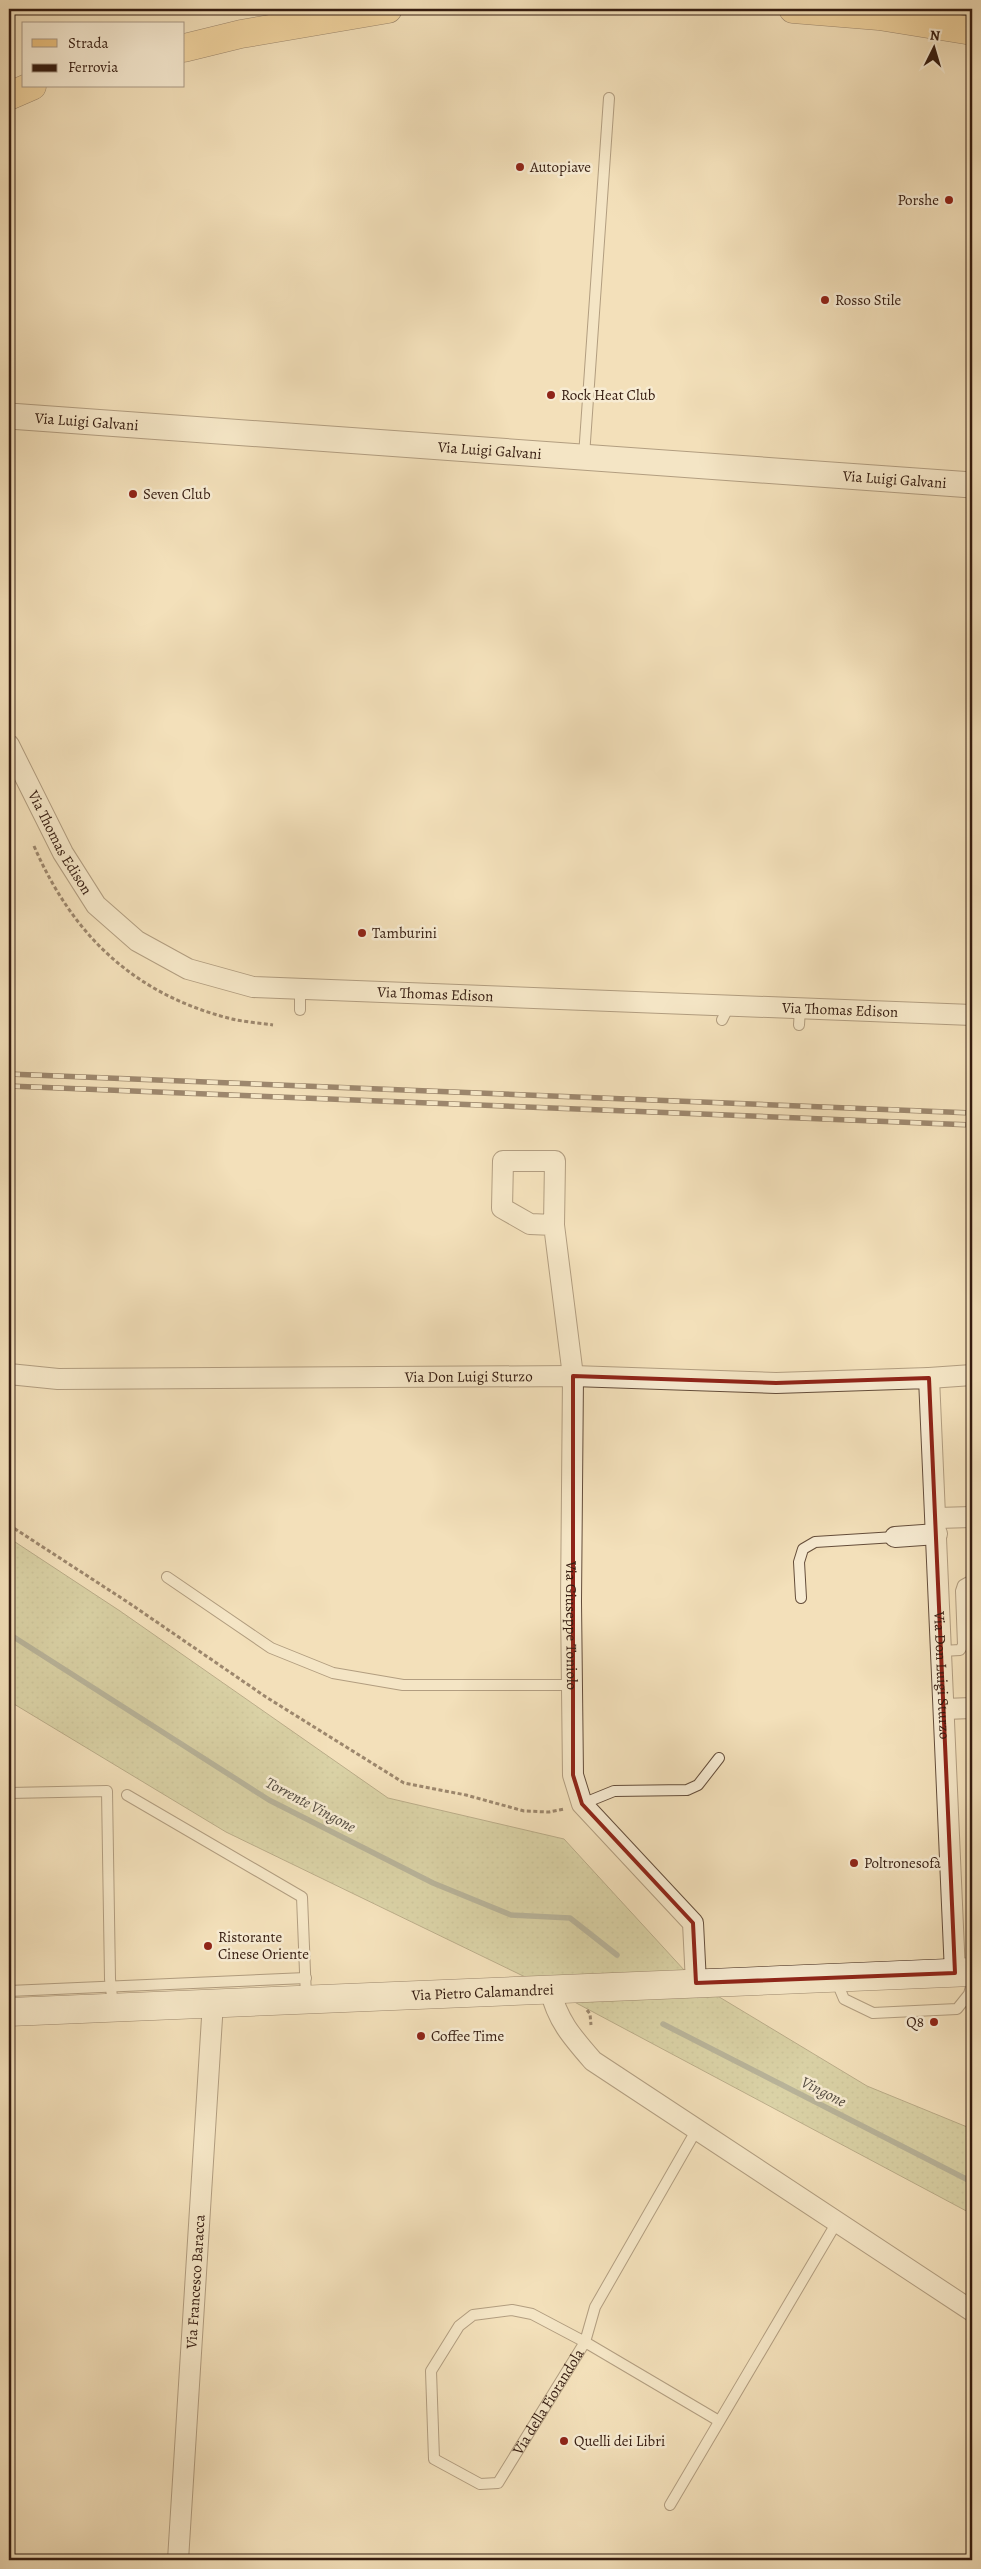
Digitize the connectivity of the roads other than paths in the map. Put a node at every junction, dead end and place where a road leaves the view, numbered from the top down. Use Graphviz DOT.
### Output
graph roads {
  1 [pos="388,9"];
  2 [pos="793,9"];
  3 [pos="972,31"];
  4 [pos="185,48"];
  5 [pos="27,88"];
  6 [pos="9,96"];
  7 [pos="609,98"];
  8 [pos="9,416"];
  9 [pos="584,458"];
  10 [pos="972,485"];
  11 [pos="10,750"];
  12 [pos="300,989"];
  13 [pos="300,1010"];
  14 [pos="972,1015"];
  15 [pos="554,1225"];
  16 [pos="9,1374"];
  17 [pos="972,1375"];
  18 [pos="573,1376"];
  19 [pos="929,1378"];
  20 [pos="972,1517"];
  21 [pos="937,1526"];
  22 [pos="895,1537"];
  23 [pos="167,1577"];
  24 [pos="972,1580"];
  25 [pos="801,1598"];
  26 [pos="942,1651"];
  27 [pos="573,1684"];
  28 [pos="972,1708"];
  29 [pos="944,1709"];
  30 [pos="719,1758"];
  31 [pos="9,1793"];
  32 [pos="128,1795"];
  33 [pos="582,1804"];
  34 [pos="967,1976"];
  35 [pos="836,1979"];
  36 [pos="689,1983"];
  37 [pos="306,1988"];
  38 [pos="561,1988"];
  39 [pos="9,1991"];
  40 [pos="112,1997"];
  41 [pos="212,2002"];
  42 [pos="9,2012"];
  43 [pos="697,2129"];
  44 [pos="837,2222"];
  45 [pos="972,2311"];
  46 [pos="585,2342"];
  47 [pos="719,2421"];
  48 [pos="670,2504"];
  49 [pos="178,2560"];
  1 -- 4 [label="main road"];
  2 -- 3 [label="main road"];
  5 -- 6 [label="main road"];
  7 -- 9 [label="lane"];
  8 -- 9 [label="street, Via Luigi Galvani"];
  9 -- 10 [label="street, Via Luigi Galvani"];
  11 -- 12 [label="street, Via Thomas Edison"];
  12 -- 13 [label="lane"];
  12 -- 14 [label="street, Via Thomas Edison"];
  15 -- 18 [label="street, Via Giuseppe Toniolo"];
  16 -- 18 [label="street, Via Don Luigi Sturzo"];
  17 -- 19 [label="street, Via Don Luigi Sturzo"];
  18 -- 19 [label="street, Via Don Luigi Sturzo"];
  18 -- 27 [label="street, Via Giuseppe Toniolo"];
  19 -- 21 [label="street, Via Don Luigi Sturzo"];
  20 -- 21 [label="street"];
  21 -- 22 [label="street"];
  21 -- 26 [label="street, Via Don Luigi Sturzo"];
  22 -- 25 [label="lane"];
  23 -- 27 [label="lane"];
  24 -- 26 [label="lane"];
  26 -- 29 [label="street, Via Don Luigi Sturzo"];
  27 -- 33 [label="street, Via Giuseppe Toniolo"];
  28 -- 29 [label="street"];
  29 -- 34 [label="street, Via Don Luigi Sturzo"];
  30 -- 33 [label="lane"];
  31 -- 40 [label="lane"];
  32 -- 37 [label="lane"];
  33 -- 36 [label="street, Via Giuseppe Toniolo"];
  34 -- 35 [label="main road, Via Pietro Calamandrei"];
  34 -- 35 [label="lane"];
  35 -- 36 [label="main road, Via Pietro Calamandrei"];
  36 -- 38 [label="main road, Via Pietro Calamandrei"];
  37 -- 38 [label="main road, Via Pietro Calamandrei"];
  37 -- 40 [label="lane"];
  37 -- 41 [label="main road, Via Pietro Calamandrei"];
  38 -- 43 [label="street"];
  39 -- 40 [label="lane"];
  40 -- 41 [label="main road, Via Pietro Calamandrei"];
  40 -- 42 [label="main road, Via Pietro Calamandrei"];
  41 -- 49 [label="street, Via Francesco Baracca"];
  43 -- 44 [label="street"];
  43 -- 46 [label="lane"];
  44 -- 45 [label="street"];
  44 -- 47 [label="lane"];
  46 -- 46 [label="lane, Via della Fiorandola"];
  46 -- 47 [label="lane, Via della Fiorandola"];
  47 -- 48 [label="lane"];
}
